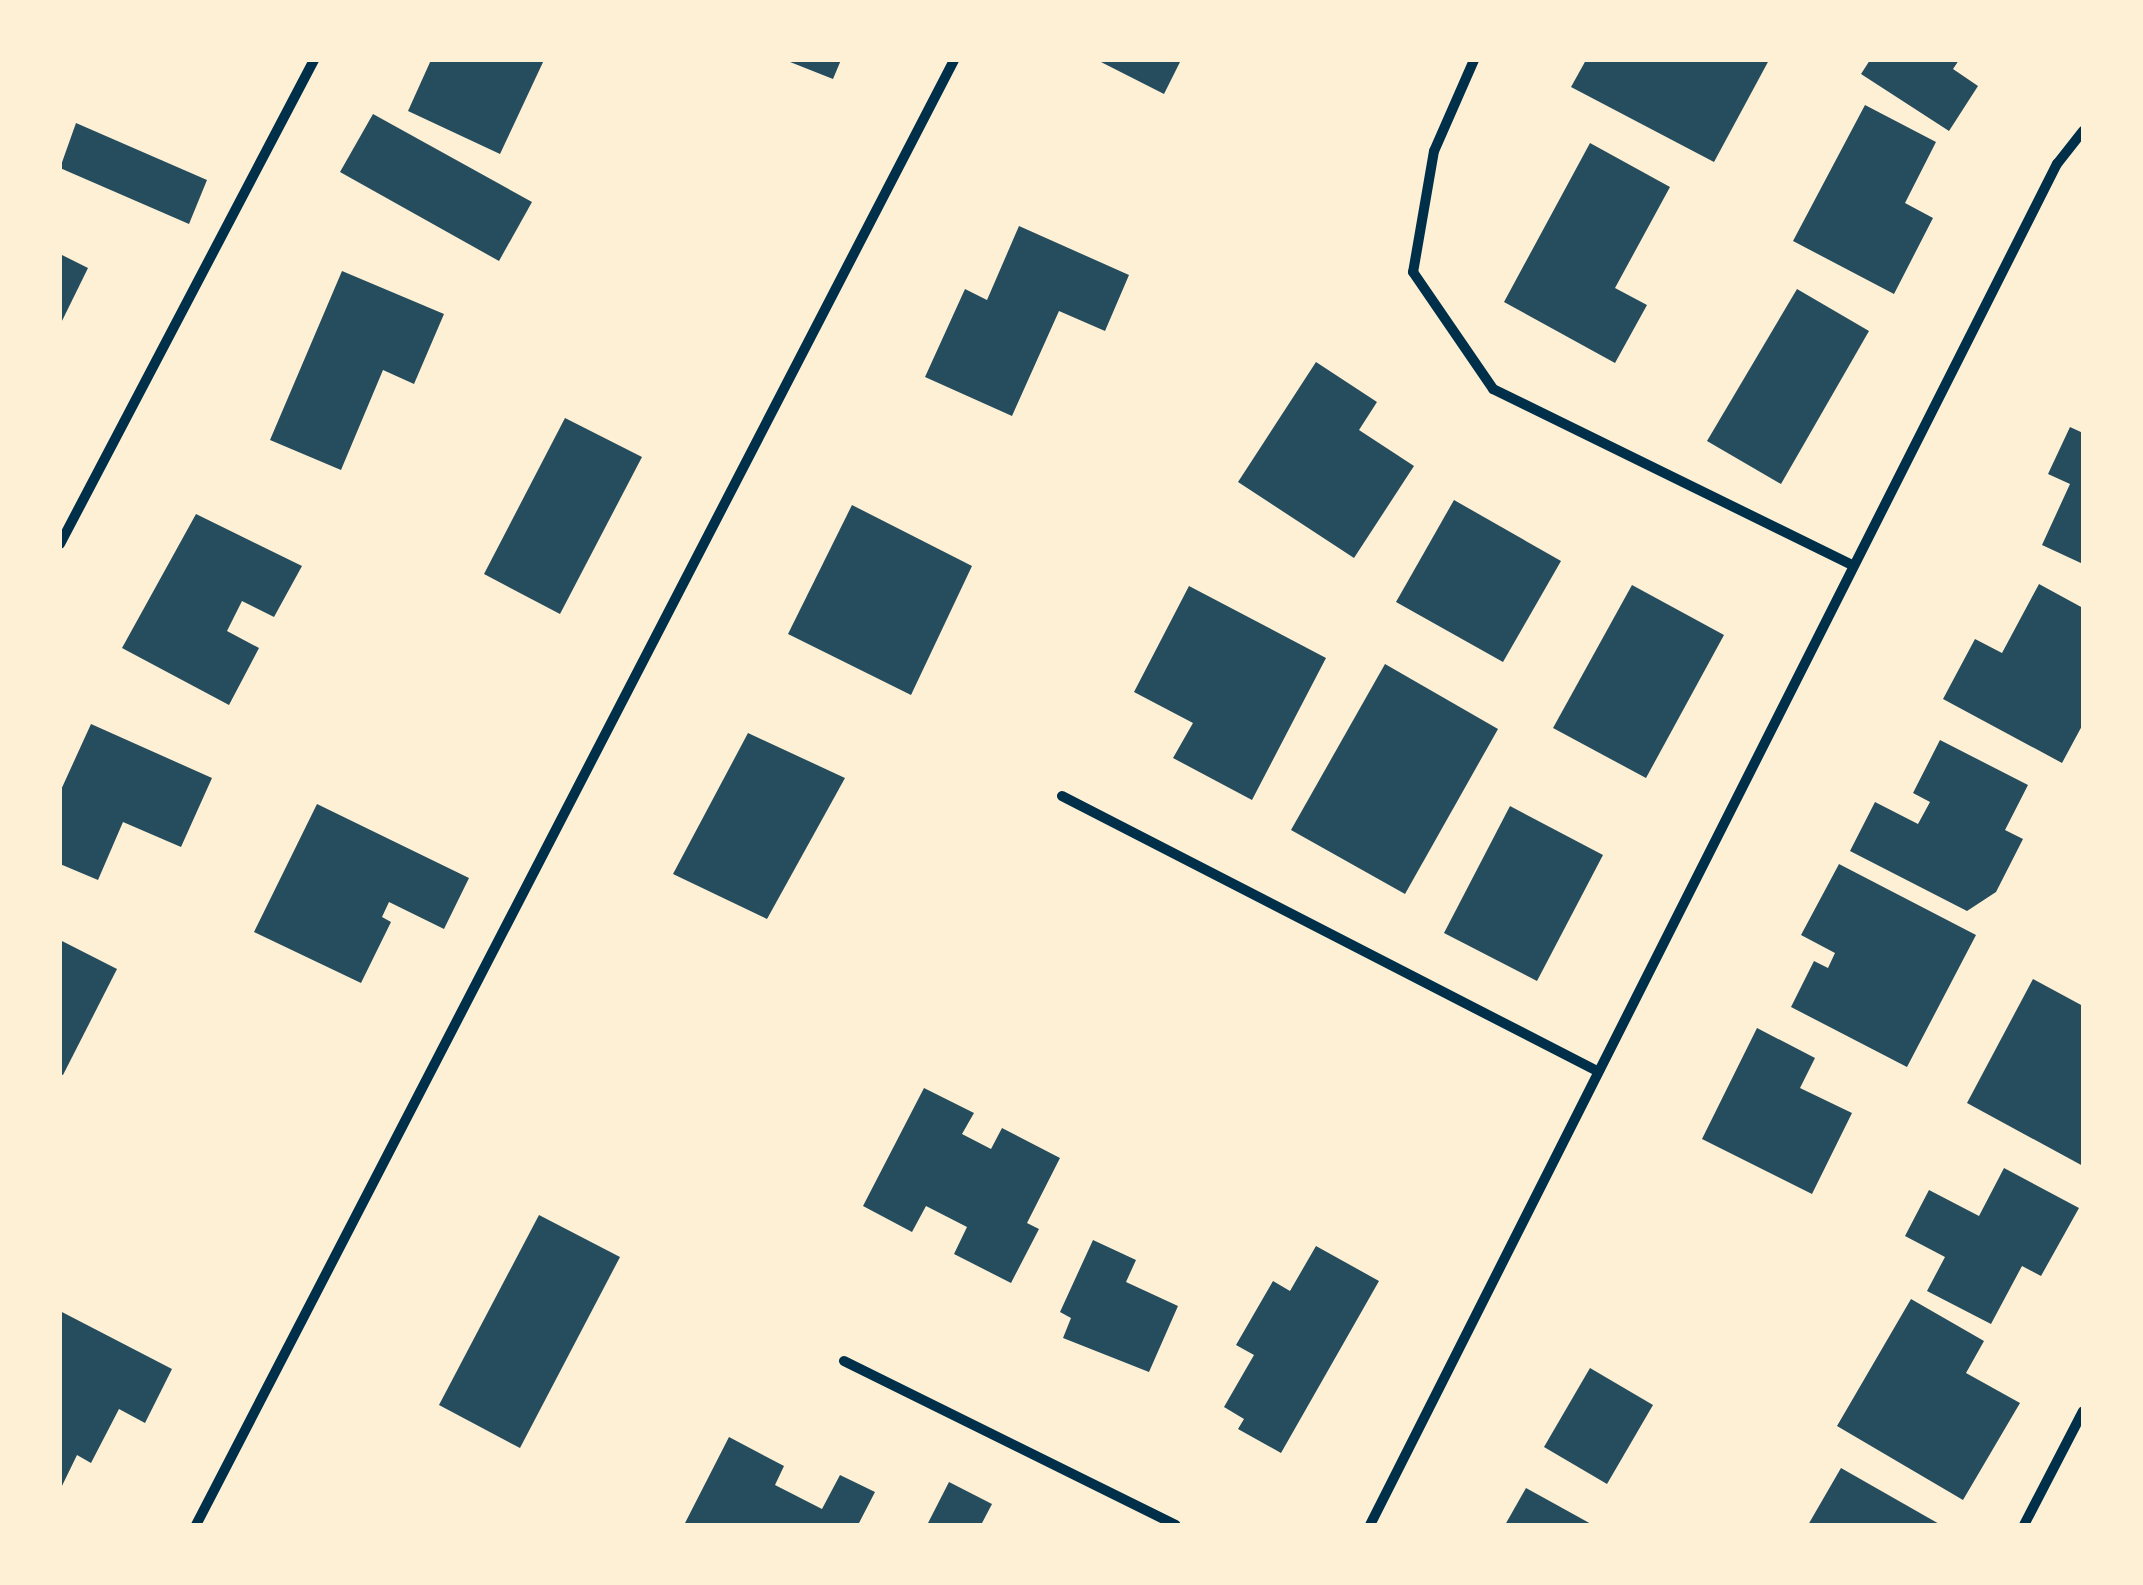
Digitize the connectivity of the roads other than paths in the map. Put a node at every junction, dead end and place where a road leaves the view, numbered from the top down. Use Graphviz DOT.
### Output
graph roads {
  1 [pos="314,60"];
  2 [pos="954,60"];
  3 [pos="1474,60"];
  4 [pos="2083,131"];
  5 [pos="60,544"];
  6 [pos="1853,566"];
  7 [pos="1062,796"];
  8 [pos="1597,1071"];
  9 [pos="844,1360"];
  10 [pos="2083,1411"];
  11 [pos="196,1525"];
  12 [pos="1176,1525"];
  13 [pos="1370,1525"];
  14 [pos="2024,1525"];
  1 -- 5 [label="street"];
  2 -- 11 [label="street"];
  3 -- 6 [label="street"];
  4 -- 6 [label="street"];
  6 -- 8 [label="street"];
  7 -- 8 [label="street"];
  8 -- 13 [label="street"];
  9 -- 12 [label="street"];
  10 -- 14 [label="street"];
}
